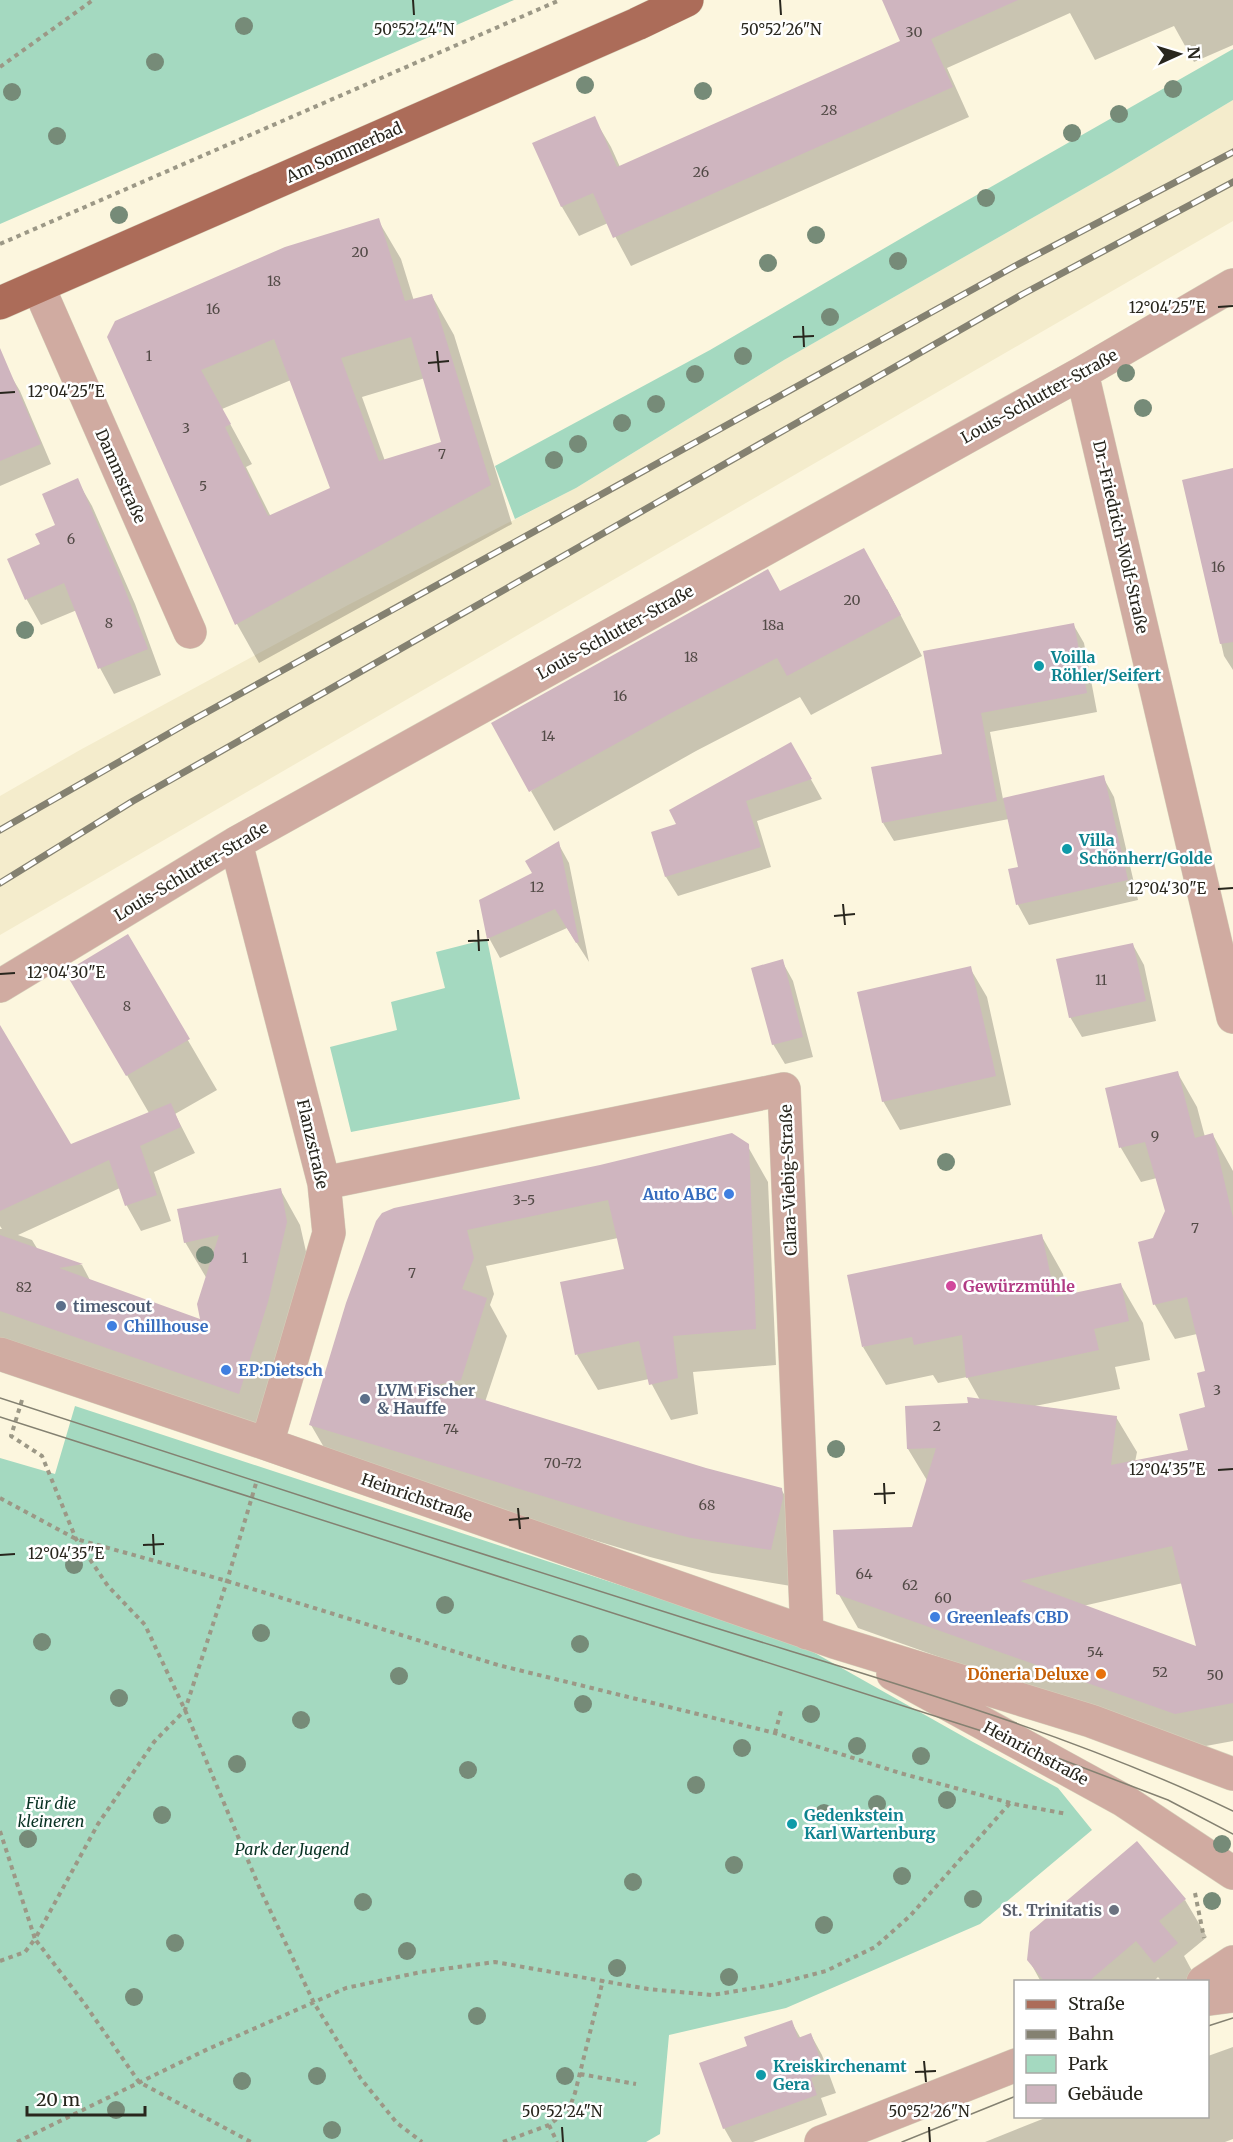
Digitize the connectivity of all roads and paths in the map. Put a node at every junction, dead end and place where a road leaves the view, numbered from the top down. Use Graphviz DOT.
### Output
graph roads {
  1 [pos="93,0"];
  2 [pos="560,0"];
  3 [pos="687,0"];
  4 [pos="0,67"];
  5 [pos="0,244"];
  6 [pos="1233,285"];
  7 [pos="38,286"];
  8 [pos="0,303"];
  9 [pos="1082,373"];
  10 [pos="190,632"];
  11 [pos="236,843"];
  12 [pos="0,986"];
  13 [pos="1233,1017"];
  14 [pos="324,1184"];
  15 [pos="0,1354"];
  16 [pos="24,1393"];
  17 [pos="267,1444"];
  18 [pos="0,1498"];
  19 [pos="76,1539"];
  20 [pos="227,1581"];
  21 [pos="820,1637"];
  22 [pos="185,1710"];
  23 [pos="781,1711"];
  24 [pos="775,1733"];
  25 [pos="1233,1774"];
  26 [pos="1010,1803"];
  27 [pos="1070,1814"];
  28 [pos="0,1831"];
  29 [pos="1233,1873"];
  30 [pos="1195,1893"];
  31 [pos="35,1940"];
  32 [pos="1204,1940"];
  33 [pos="0,1961"];
  34 [pos="1233,1962"];
  35 [pos="603,1980"];
  36 [pos="1206,1980"];
  37 [pos="1233,1996"];
  38 [pos="1209,1999"];
  39 [pos="314,2003"];
  40 [pos="1014,2066"];
  41 [pos="580,2074"];
  42 [pos="140,2082"];
  43 [pos="636,2084"];
  44 [pos="549,2125"];
  45 [pos="17,2142"];
  46 [pos="251,2142"];
  47 [pos="422,2142"];
  48 [pos="503,2142"];
  49 [pos="557,2142"];
  50 [pos="821,2142"];
  1 -- 4 [label="path"];
  2 -- 5 [label="path"];
  3 -- 7 [label="main road, Am Sommerbad"];
  6 -- 9 [label="street, Louis-Schlutter-Straße"];
  7 -- 8 [label="main road, Am Sommerbad"];
  7 -- 10 [label="street, Dammstraße"];
  9 -- 11 [label="street, Louis-Schlutter-Straße"];
  9 -- 13 [label="street, Dr.-Friedrich-Wolf-Straße"];
  11 -- 12 [label="street, Louis-Schlutter-Straße"];
  11 -- 14 [label="street, Flanzstraße"];
  14 -- 17 [label="street, Flanzstraße"];
  14 -- 21 [label="street, Clara-Viebig-Straße"];
  15 -- 17 [label="street, Heinrichstraße"];
  16 -- 19 [label="path"];
  17 -- 20 [label="path"];
  17 -- 21 [label="street, Heinrichstraße"];
  18 -- 19 [label="path"];
  19 -- 20 [label="path"];
  19 -- 22 [label="path"];
  20 -- 22 [label="path"];
  20 -- 24 [label="path"];
  21 -- 25 [label="street, Heinrichstraße"];
  21 -- 29 [label="street, Heinrichstraße"];
  22 -- 31 [label="path"];
  22 -- 39 [label="path"];
  23 -- 24 [label="path"];
  24 -- 26 [label="path"];
  26 -- 27 [label="path"];
  26 -- 35 [label="path"];
  28 -- 31 [label="path"];
  30 -- 32 [label="path"];
  31 -- 33 [label="path"];
  31 -- 42 [label="path"];
  34 -- 36 [label="street"];
  35 -- 39 [label="path"];
  35 -- 41 [label="path"];
  37 -- 38 [label="street"];
  39 -- 42 [label="path"];
  39 -- 47 [label="path"];
  40 -- 50 [label="street"];
  41 -- 43 [label="path"];
  41 -- 44 [label="path"];
  42 -- 45 [label="path"];
  42 -- 46 [label="path"];
  44 -- 48 [label="path"];
  44 -- 49 [label="path"];
}
